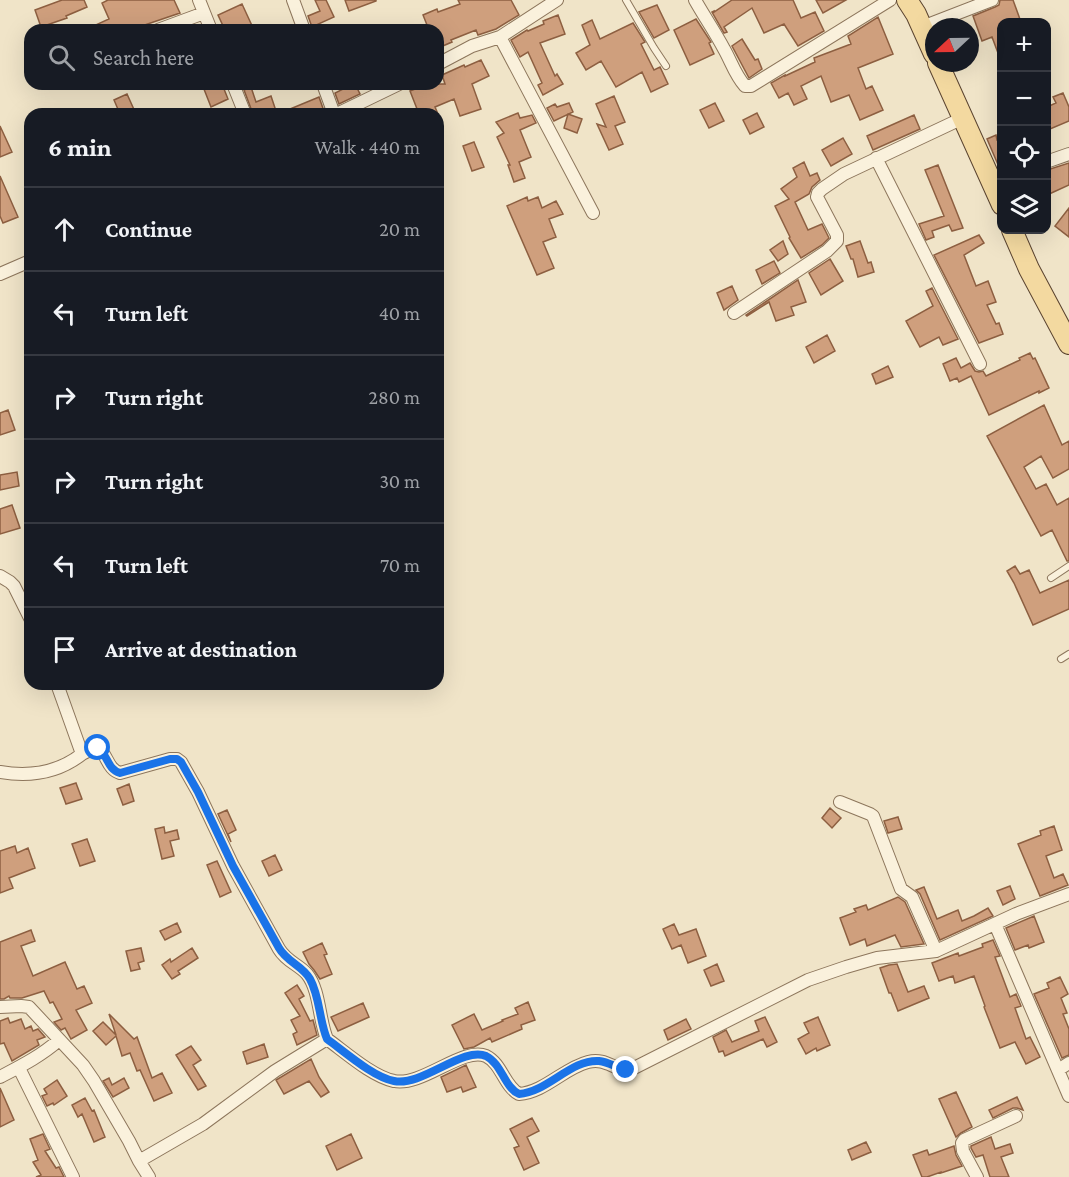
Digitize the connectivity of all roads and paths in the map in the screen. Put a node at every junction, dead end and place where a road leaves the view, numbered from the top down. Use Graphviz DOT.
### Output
graph roads {
  1 [pos="199,0"];
  2 [pos="293,0"];
  3 [pos="557,0"];
  4 [pos="626,0"];
  5 [pos="694,0"];
  6 [pos="890,0"];
  7 [pos="907,0"];
  8 [pos="992,0"];
  9 [pos="204,13"];
  10 [pos="174,24"];
  11 [pos="209,24"];
  12 [pos="302,24"];
  13 [pos="922,27"];
  14 [pos="925,34"];
  15 [pos="500,38"];
  16 [pos="444,61"];
  17 [pos="666,66"];
  18 [pos="942,72"];
  19 [pos="235,90"];
  20 [pos="325,90"];
  21 [pos="386,90"];
  22 [pos="242,108"];
  23 [pos="333,108"];
  24 [pos="348,108"];
  25 [pos="963,118"];
  26 [pos="1069,154"];
  27 [pos="876,158"];
  28 [pos="1051,161"];
  29 [pos="996,179"];
  30 [pos="593,213"];
  31 [pos="1014,234"];
  32 [pos="24,264"];
  33 [pos="0,274"];
  34 [pos="734,313"];
  35 [pos="1069,344"];
  36 [pos="980,364"];
  37 [pos="1069,566"];
  38 [pos="0,576"];
  39 [pos="1051,578"];
  40 [pos="24,606"];
  41 [pos="1069,654"];
  42 [pos="1061,658"];
  43 [pos="59,690"];
  44 [pos="82,754"];
  45 [pos="0,772"];
  46 [pos="840,802"];
  47 [pos="1069,894"];
  48 [pos="995,924"];
  49 [pos="936,951"];
  50 [pos="0,1006"];
  51 [pos="327,1039"];
  52 [pos="59,1040"];
  53 [pos="1069,1063"];
  54 [pos="19,1068"];
  55 [pos="1058,1070"];
  56 [pos="0,1077"];
  57 [pos="1069,1096"];
  58 [pos="1016,1116"];
  59 [pos="139,1161"];
  60 [pos="73,1177"];
  61 [pos="149,1177"];
  62 [pos="977,1177"];
  1 -- 9 [label="street"];
  2 -- 12 [label="street"];
  3 -- 15 [label="street"];
  4 -- 17 [label="lane"];
  5 -- 6 [label="street"];
  7 -- 13 [label="main road"];
  8 -- 13 [label="street"];
  9 -- 10 [label="street"];
  9 -- 11 [label="street"];
  13 -- 14 [label="main road"];
  15 -- 16 [label="street"];
  15 -- 30 [label="street"];
  18 -- 25 [label="main road"];
  19 -- 22 [label="street"];
  20 -- 23 [label="street"];
  21 -- 24 [label="street"];
  25 -- 27 [label="street"];
  25 -- 29 [label="main road"];
  26 -- 28 [label="street"];
  27 -- 34 [label="street"];
  27 -- 36 [label="street"];
  31 -- 35 [label="main road"];
  32 -- 33 [label="street"];
  37 -- 39 [label="lane"];
  38 -- 40 [label="street"];
  41 -- 42 [label="lane"];
  43 -- 44 [label="street"];
  44 -- 45 [label="street"];
  44 -- 51 [label="street"];
  46 -- 49 [label="street"];
  47 -- 48 [label="street"];
  48 -- 49 [label="street"];
  48 -- 55 [label="street"];
  49 -- 51 [label="street"];
  50 -- 52 [label="street"];
  51 -- 59 [label="street"];
  52 -- 54 [label="street"];
  52 -- 59 [label="street"];
  53 -- 55 [label="street"];
  54 -- 56 [label="street"];
  54 -- 60 [label="street"];
  55 -- 57 [label="street"];
  58 -- 62 [label="street"];
  59 -- 61 [label="street"];
}
